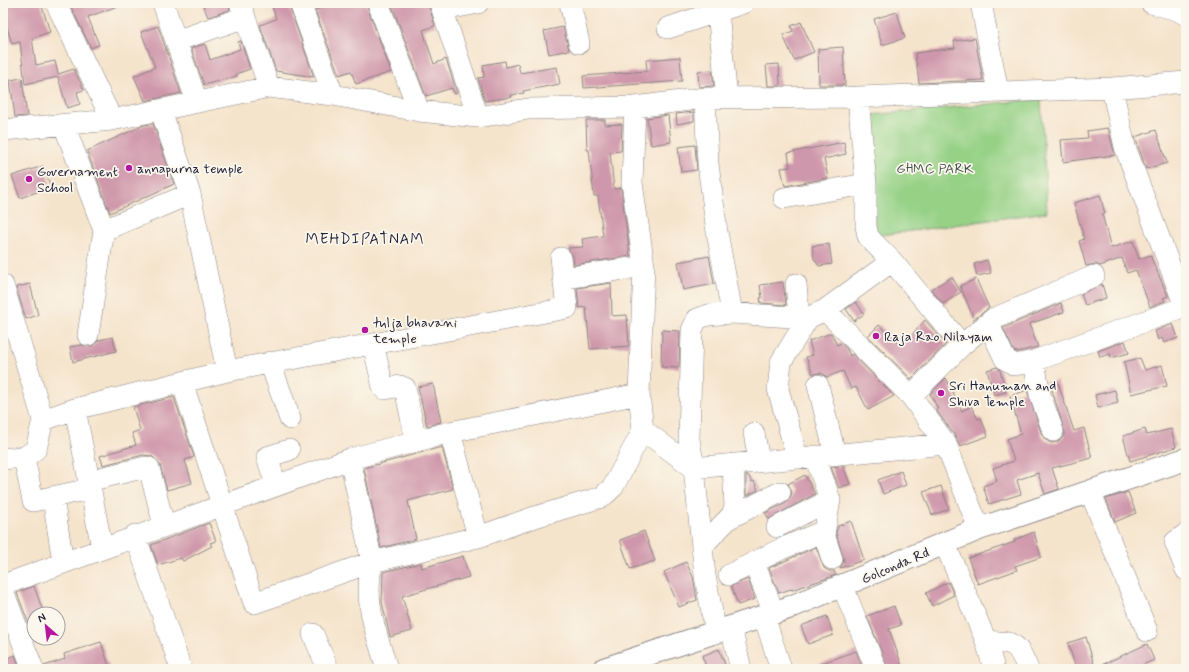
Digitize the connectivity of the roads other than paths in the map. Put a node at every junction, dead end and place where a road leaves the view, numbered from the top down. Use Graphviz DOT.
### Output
graph roads {
  1 [pos="56,3"];
  2 [pos="163,3"];
  3 [pos="300,3"];
  4 [pos="378,3"];
  5 [pos="478,3"];
  6 [pos="570,3"];
  7 [pos="743,3"];
  8 [pos="981,3"];
  9 [pos="1151,3"];
  10 [pos="441,7"];
  11 [pos="718,7"];
  12 [pos="243,10"];
  13 [pos="1186,16"];
  14 [pos="668,28"];
  15 [pos="176,41"];
  16 [pos="579,43"];
  17 [pos="1186,82"];
  18 [pos="269,87"];
  19 [pos="1112,88"];
  20 [pos="998,92"];
  21 [pos="332,95"];
  22 [pos="858,97"];
  23 [pos="705,98"];
  24 [pos="727,98"];
  25 [pos="196,102"];
  26 [pos="635,106"];
  27 [pos="161,111"];
  28 [pos="419,111"];
  29 [pos="478,117"];
  30 [pos="112,120"];
  31 [pos="64,125"];
  32 [pos="3,130"];
  33 [pos="866,184"];
  34 [pos="190,194"];
  35 [pos="784,198"];
  36 [pos="104,230"];
  37 [pos="892,261"];
  38 [pos="644,266"];
  39 [pos="1094,276"];
  40 [pos="796,284"];
  41 [pos="3,285"];
  42 [pos="1186,308"];
  43 [pos="732,313"];
  44 [pos="811,315"];
  45 [pos="988,323"];
  46 [pos="88,335"];
  47 [pos="373,344"];
  48 [pos="962,344"];
  49 [pos="1034,361"];
  50 [pos="270,362"];
  51 [pos="227,371"];
  52 [pos="182,382"];
  53 [pos="818,385"];
  54 [pos="639,394"];
  55 [pos="911,396"];
  56 [pos="75,409"];
  57 [pos="290,419"];
  58 [pos="43,420"];
  59 [pos="643,430"];
  60 [pos="1053,431"];
  61 [pos="450,432"];
  62 [pos="754,433"];
  63 [pos="416,441"];
  64 [pos="946,444"];
  65 [pos="289,450"];
  66 [pos="816,456"];
  67 [pos="24,458"];
  68 [pos="3,459"];
  69 [pos="350,459"];
  70 [pos="1186,459"];
  71 [pos="759,461"];
  72 [pos="733,464"];
  73 [pos="694,468"];
  74 [pos="89,485"];
  75 [pos="276,485"];
  76 [pos="1090,490"];
  77 [pos="780,492"];
  78 [pos="53,498"];
  79 [pos="830,500"];
  80 [pos="221,504"];
  81 [pos="728,520"];
  82 [pos="164,525"];
  83 [pos="777,527"];
  84 [pos="979,529"];
  85 [pos="824,531"];
  86 [pos="1186,534"];
  87 [pos="135,535"];
  88 [pos="478,536"];
  89 [pos="945,544"];
  90 [pos="702,546"];
  91 [pos="102,548"];
  92 [pos="832,559"];
  93 [pos="63,562"];
  94 [pos="372,562"];
  95 [pos="754,563"];
  96 [pos="1186,570"];
  97 [pos="729,575"];
  98 [pos="3,585"];
  99 [pos="843,587"];
  100 [pos="3,591"];
  101 [pos="769,615"];
  102 [pos="724,630"];
  103 [pos="1147,631"];
  104 [pos="313,634"];
  105 [pos="986,641"];
  106 [pos="33,669"];
  107 [pos="181,669"];
  108 [pos="328,669"];
  109 [pos="387,669"];
  110 [pos="604,669"];
  111 [pos="741,669"];
  112 [pos="781,669"];
  113 [pos="876,669"];
  114 [pos="992,669"];
  115 [pos="1028,669"];
  1 -- 30 [label="street"];
  2 -- 15 [label="street"];
  3 -- 21 [label="street"];
  4 -- 28 [label="street"];
  5 -- 10 [label="street"];
  6 -- 16 [label="street"];
  7 -- 11 [label="street"];
  8 -- 20 [label="street"];
  9 -- 13 [label="street"];
  10 -- 29 [label="street"];
  11 -- 14 [label="street"];
  11 -- 24 [label="street"];
  12 -- 15 [label="street"];
  12 -- 18 [label="street"];
  15 -- 25 [label="street"];
  17 -- 19 [label="street"];
  18 -- 21 [label="street"];
  18 -- 25 [label="street"];
  19 -- 20 [label="street"];
  19 -- 42 [label="street"];
  20 -- 22 [label="street"];
  21 -- 28 [label="street"];
  22 -- 24 [label="street"];
  22 -- 33 [label="street"];
  23 -- 24 [label="street"];
  23 -- 26 [label="street"];
  23 -- 43 [label="street"];
  25 -- 27 [label="street"];
  26 -- 29 [label="street"];
  26 -- 38 [label="street"];
  27 -- 30 [label="street"];
  27 -- 34 [label="street"];
  28 -- 29 [label="street"];
  30 -- 31 [label="street"];
  31 -- 32 [label="street"];
  31 -- 36 [label="street"];
  33 -- 35 [label="street"];
  33 -- 37 [label="street"];
  34 -- 36 [label="street"];
  34 -- 51 [label="street"];
  36 -- 46 [label="street"];
  37 -- 44 [label="street"];
  37 -- 48 [label="street"];
  38 -- 47 [label="street"];
  38 -- 54 [label="street"];
  39 -- 45 [label="street"];
  40 -- 44 [label="street"];
  41 -- 58 [label="street"];
  42 -- 49 [label="street"];
  43 -- 44 [label="street"];
  43 -- 73 [label="street"];
  44 -- 55 [label="street"];
  44 -- 66 [label="street"];
  45 -- 48 [label="street"];
  45 -- 49 [label="street"];
  47 -- 50 [label="street"];
  47 -- 63 [label="street"];
  48 -- 55 [label="street"];
  49 -- 60 [label="street"];
  50 -- 51 [label="street"];
  50 -- 57 [label="street"];
  51 -- 52 [label="street"];
  52 -- 56 [label="street"];
  52 -- 80 [label="street"];
  53 -- 66 [label="street"];
  54 -- 59 [label="street"];
  54 -- 61 [label="street"];
  55 -- 64 [label="street"];
  56 -- 58 [label="street"];
  56 -- 74 [label="street"];
  58 -- 67 [label="street"];
  59 -- 73 [label="street"];
  59 -- 88 [label="street"];
  61 -- 63 [label="street"];
  61 -- 88 [label="street"];
  62 -- 71 [label="street"];
  63 -- 69 [label="street"];
  64 -- 66 [label="street"];
  64 -- 84 [label="street"];
  65 -- 75 [label="street"];
  66 -- 71 [label="street"];
  66 -- 79 [label="street"];
  67 -- 68 [label="street"];
  67 -- 78 [label="street"];
  69 -- 75 [label="street"];
  69 -- 94 [label="street"];
  70 -- 76 [label="main road, Golconda Rd"];
  71 -- 72 [label="street"];
  72 -- 73 [label="street"];
  72 -- 81 [label="street"];
  73 -- 90 [label="street"];
  74 -- 78 [label="street"];
  74 -- 82 [label="street"];
  74 -- 91 [label="street"];
  75 -- 80 [label="street"];
  76 -- 84 [label="main road, Golconda Rd"];
  76 -- 103 [label="street"];
  77 -- 81 [label="street"];
  78 -- 93 [label="street"];
  79 -- 83 [label="street"];
  79 -- 85 [label="street"];
  80 -- 82 [label="street"];
  80 -- 94 [label="street"];
  81 -- 90 [label="street"];
  82 -- 87 [label="street"];
  84 -- 89 [label="main road, Golconda Rd"];
  85 -- 92 [label="street"];
  85 -- 95 [label="street"];
  86 -- 96 [label="street"];
  87 -- 91 [label="street"];
  87 -- 107 [label="street"];
  88 -- 94 [label="street"];
  89 -- 99 [label="main road, Golconda Rd"];
  89 -- 105 [label="street"];
  90 -- 102 [label="street"];
  91 -- 93 [label="street"];
  93 -- 98 [label="street"];
  94 -- 109 [label="street"];
  95 -- 97 [label="street"];
  95 -- 101 [label="street"];
  99 -- 101 [label="main road, Golconda Rd"];
  99 -- 113 [label="street"];
  100 -- 106 [label="street"];
  101 -- 102 [label="main road, Golconda Rd"];
  101 -- 112 [label="street"];
  102 -- 110 [label="main road, Golconda Rd"];
  102 -- 111 [label="street"];
  104 -- 108 [label="street"];
  105 -- 114 [label="street"];
  105 -- 115 [label="street"];
}
